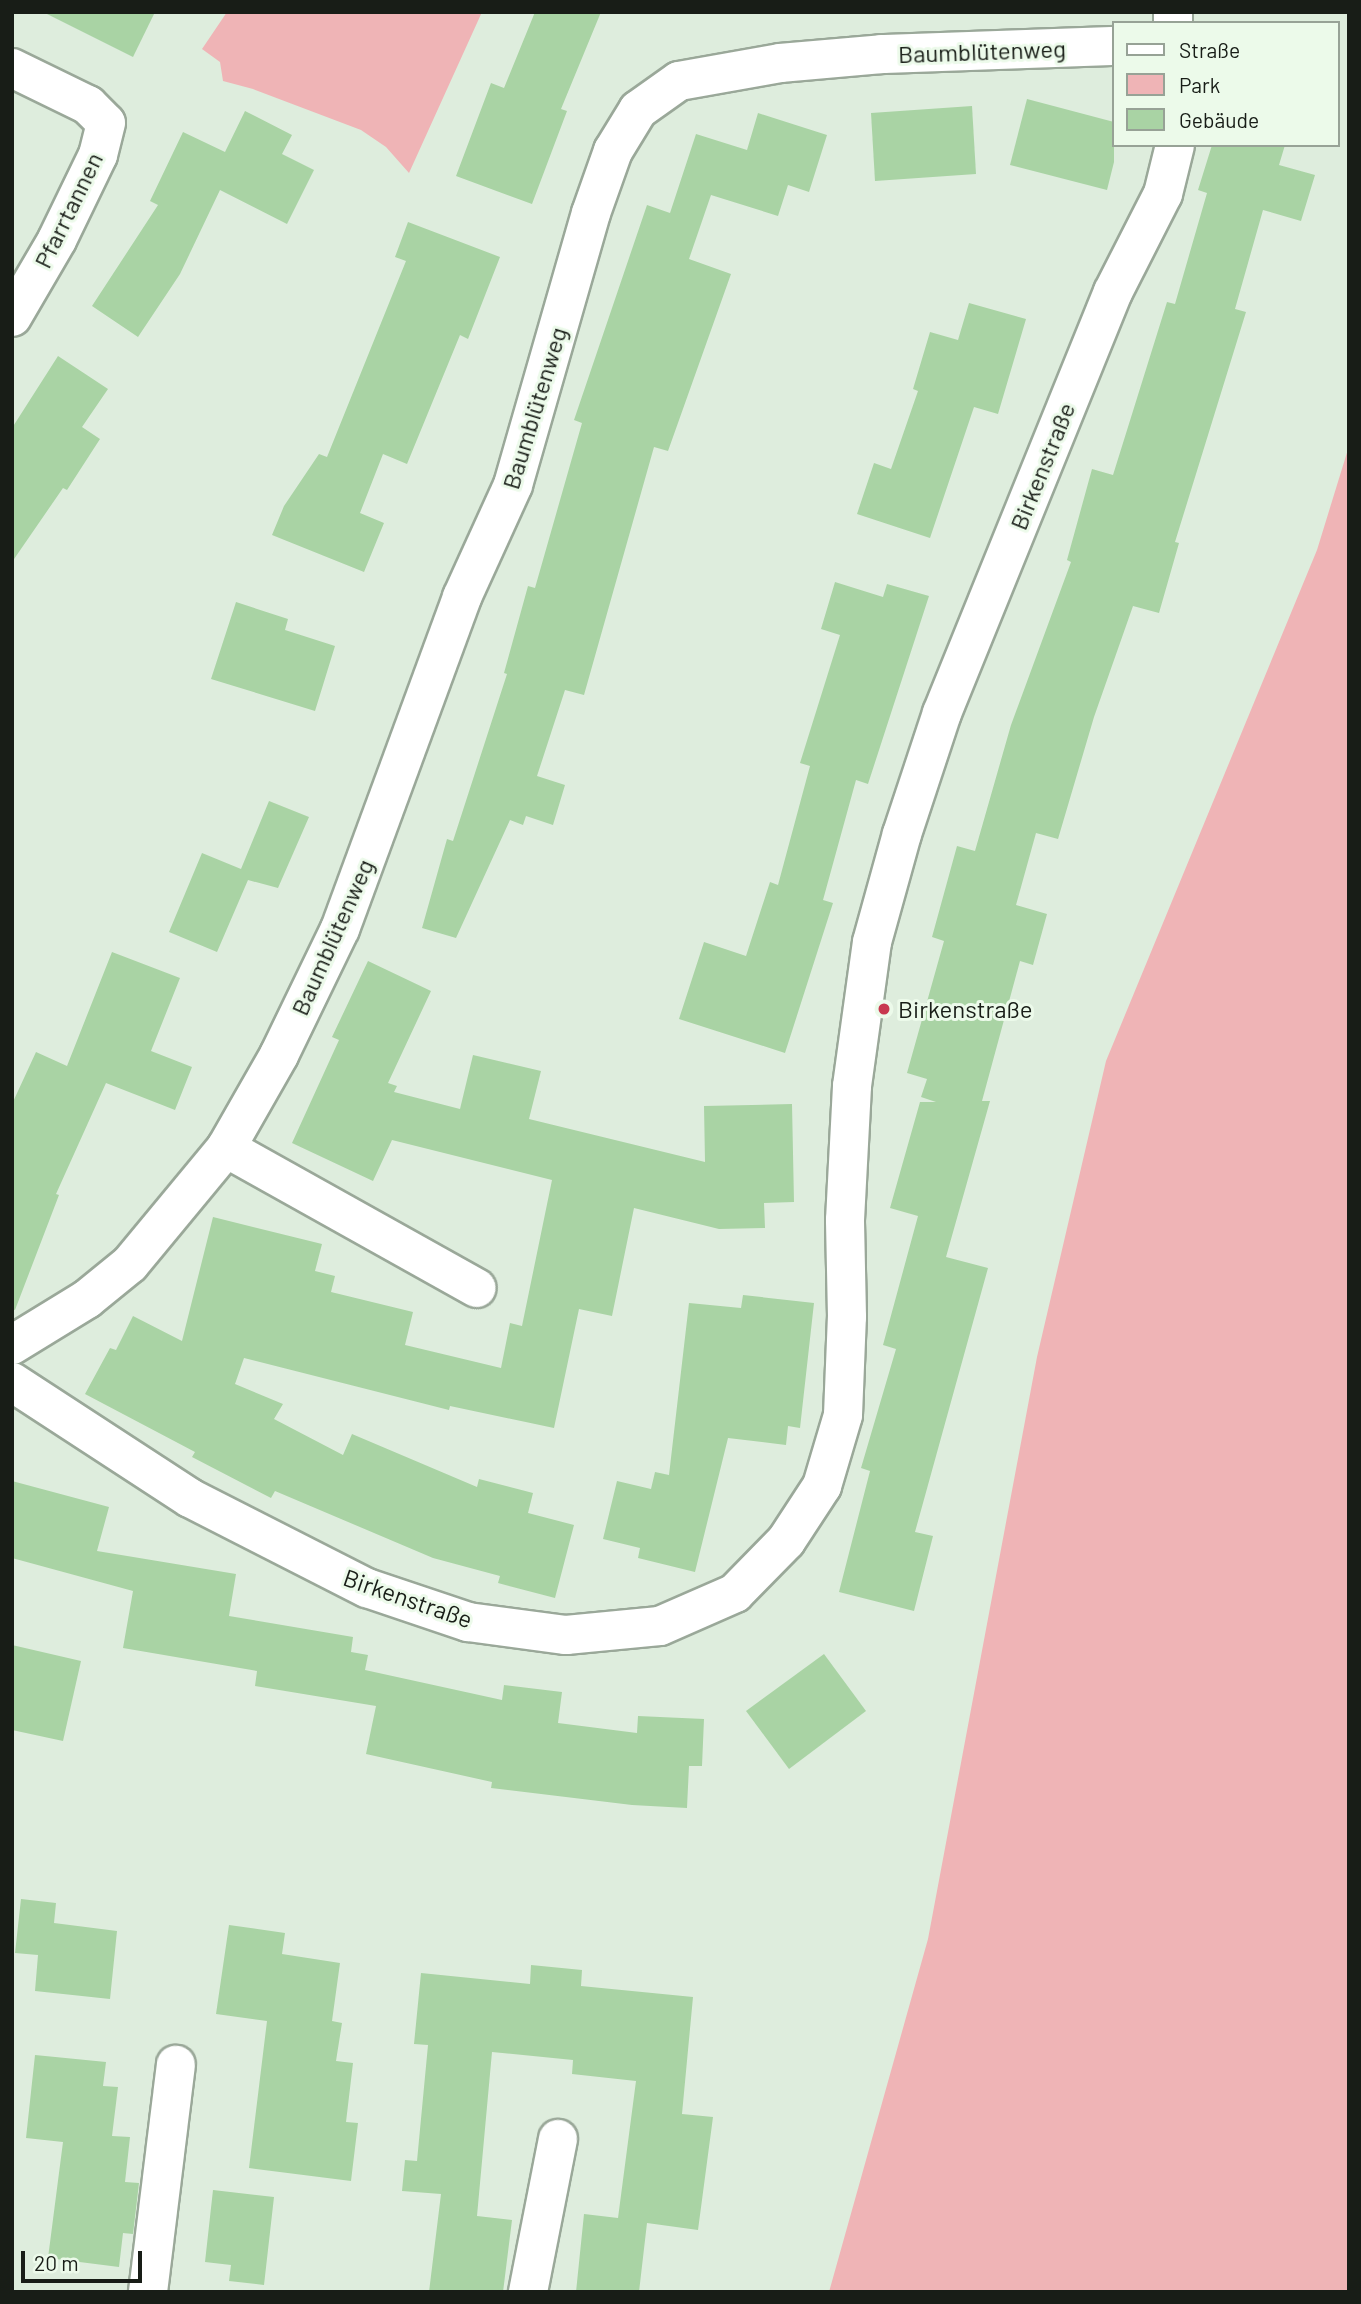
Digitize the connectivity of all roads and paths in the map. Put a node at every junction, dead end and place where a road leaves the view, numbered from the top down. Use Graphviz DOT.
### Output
graph roads {
  1 [pos="1112,46"];
  2 [pos="12,68"];
  3 [pos="1175,147"];
  4 [pos="12,317"];
  5 [pos="226,1148"];
  6 [pos="477,1288"];
  7 [pos="12,1345"];
  8 [pos="12,1382"];
  9 [pos="176,2065"];
  10 [pos="558,2139"];
  11 [pos="148,2292"];
  12 [pos="528,2292"];
  1 -- 5 [label="street, Baumblütenweg"];
  2 -- 4 [label="street, Pfarrtannen"];
  3 -- 8 [label="street, Birkenstraße"];
  5 -- 6 [label="street"];
  5 -- 7 [label="street, Baumblütenweg"];
  9 -- 11 [label="street"];
  10 -- 12 [label="street"];
}
